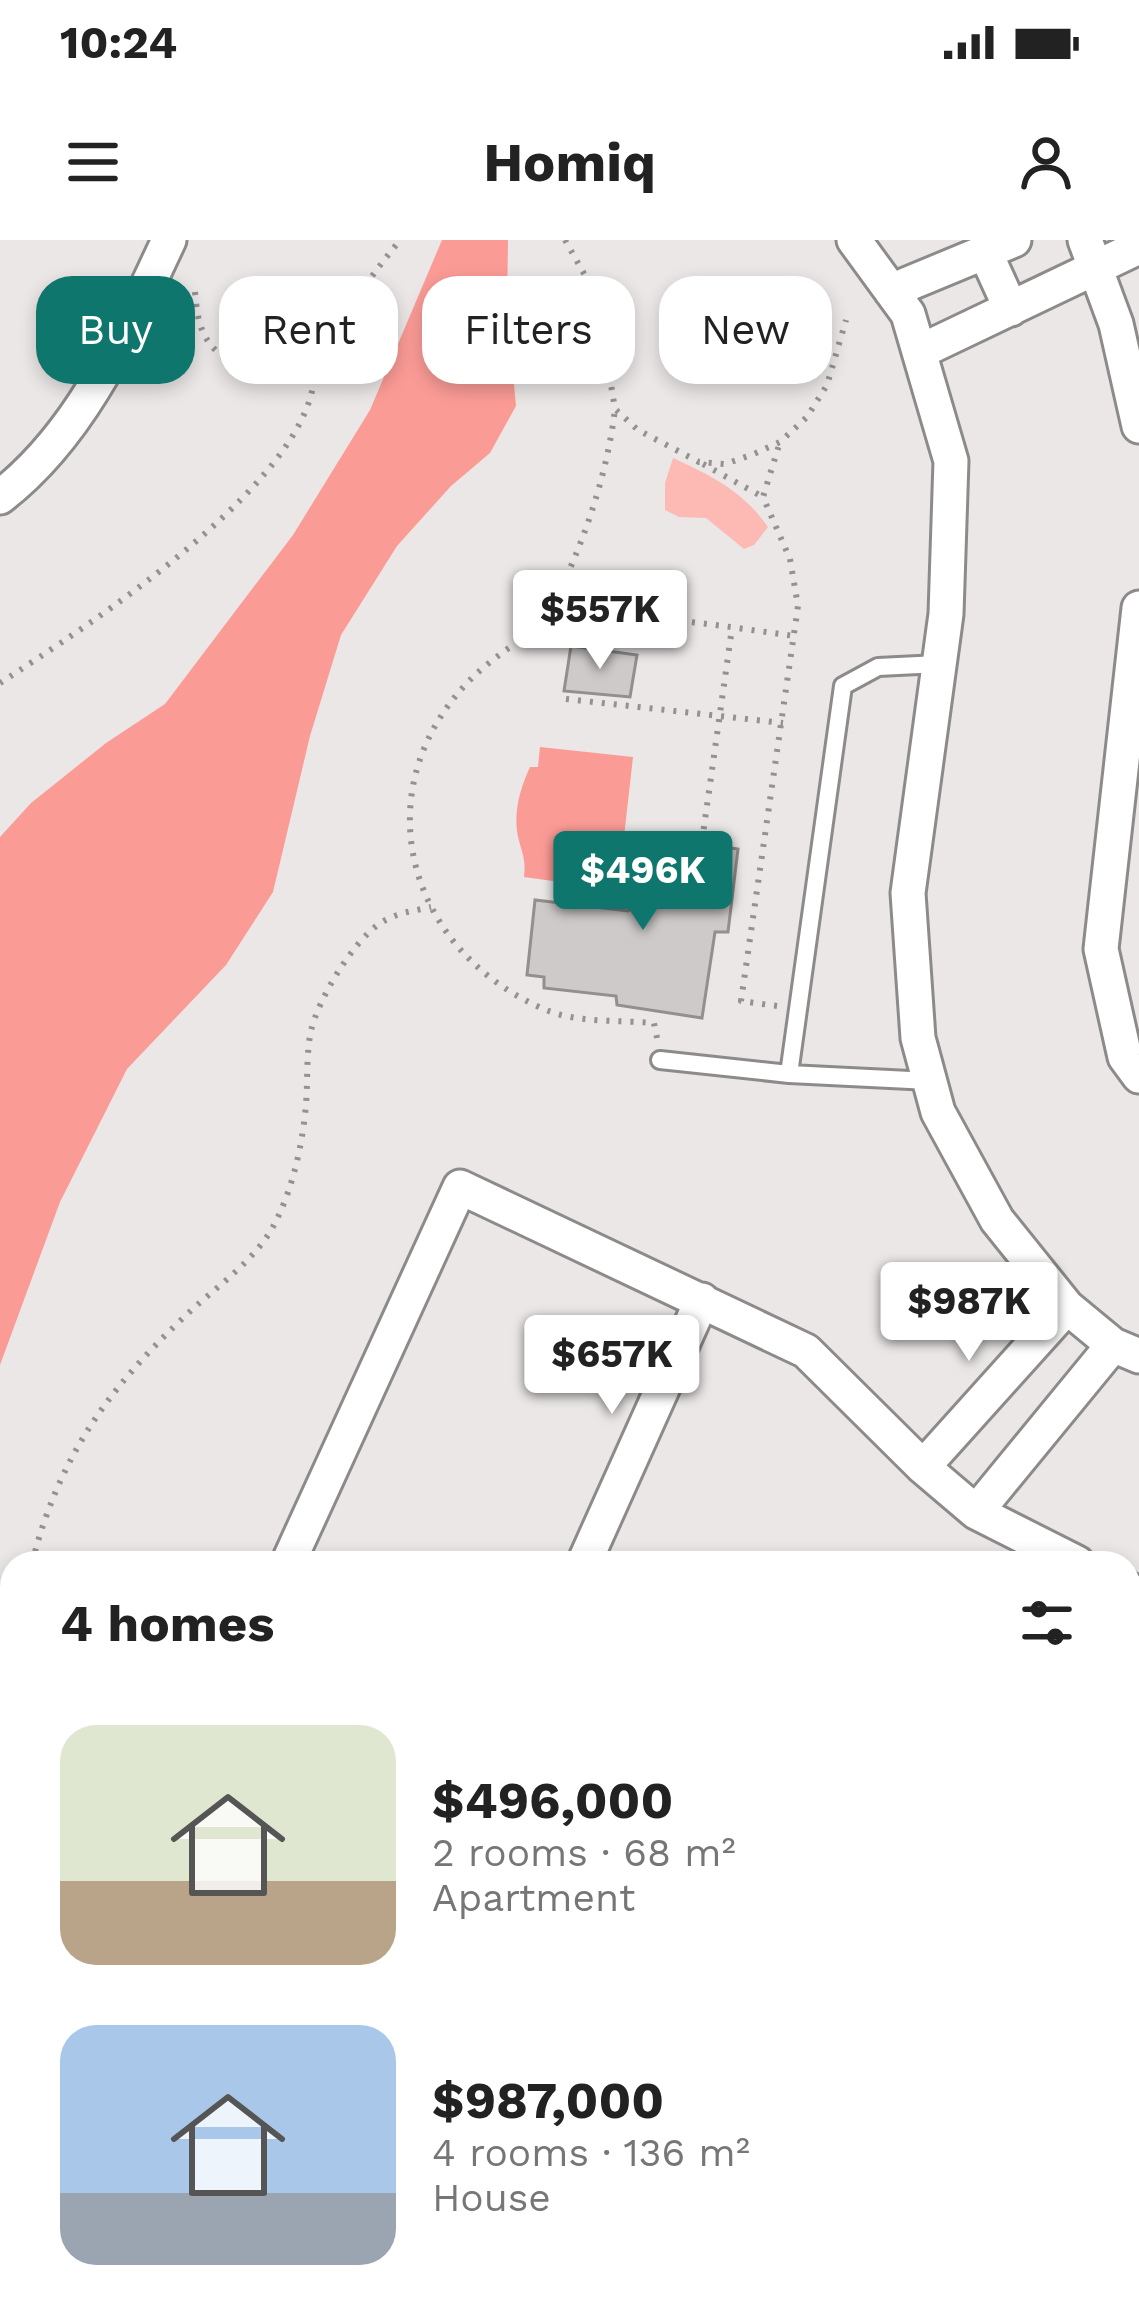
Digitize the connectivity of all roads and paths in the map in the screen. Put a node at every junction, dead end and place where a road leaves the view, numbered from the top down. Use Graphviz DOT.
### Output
graph roads {
  1 [pos="170,240"];
  2 [pos="400,240"];
  3 [pos="565,240"];
  4 [pos="854,240"];
  5 [pos="1000,246"];
  6 [pos="1139,247"];
  7 [pos="1090,254"];
  8 [pos="371,276"];
  9 [pos="892,291"];
  10 [pos="195,292"];
  11 [pos="1011,309"];
  12 [pos="846,320"];
  13 [pos="219,352"];
  14 [pos="919,352"];
  15 [pos="316,384"];
  16 [pos="615,409"];
  17 [pos="1139,426"];
  18 [pos="780,442"];
  19 [pos="698,461"];
  20 [pos="0,496"];
  21 [pos="763,497"];
  22 [pos="1139,608"];
  23 [pos="732,628"];
  24 [pos="538,633"];
  25 [pos="795,636"];
  26 [pos="939,664"];
  27 [pos="0,683"];
  28 [pos="566,699"];
  29 [pos="720,715"];
  30 [pos="782,723"];
  31 [pos="1127,837"];
  32 [pos="702,841"];
  33 [pos="431,908"];
  34 [pos="797,1009"];
  35 [pos="660,1060"];
  36 [pos="789,1074"];
  37 [pos="1139,1076"];
  38 [pos="930,1081"];
  39 [pos="702,1300"];
  40 [pos="1067,1307"];
  41 [pos="1126,1350"];
  42 [pos="923,1467"];
  43 [pos="976,1512"];
  44 [pos="35,1551"];
  45 [pos="293,1551"];
  46 [pos="600,1551"];
  47 [pos="1053,1551"];
  1 -- 20 [label="street"];
  2 -- 8 [label="path"];
  3 -- 16 [label="path"];
  4 -- 9 [label="street"];
  5 -- 9 [label="street"];
  5 -- 11 [label="street"];
  6 -- 7 [label="street"];
  7 -- 11 [label="street"];
  7 -- 17 [label="street"];
  9 -- 14 [label="street"];
  10 -- 13 [label="path"];
  11 -- 14 [label="street"];
  12 -- 18 [label="path"];
  14 -- 26 [label="street"];
  15 -- 27 [label="path"];
  16 -- 19 [label="path"];
  16 -- 24 [label="path"];
  18 -- 19 [label="path"];
  18 -- 21 [label="path"];
  19 -- 21 [label="path"];
  21 -- 25 [label="path"];
  22 -- 31 [label="street"];
  23 -- 24 [label="path"];
  23 -- 25 [label="path"];
  23 -- 29 [label="path"];
  24 -- 33 [label="path"];
  25 -- 30 [label="path"];
  26 -- 34 [label="lane"];
  26 -- 38 [label="street"];
  28 -- 29 [label="path"];
  29 -- 30 [label="path"];
  29 -- 32 [label="path"];
  30 -- 34 [label="path"];
  31 -- 37 [label="street"];
  33 -- 35 [label="path"];
  33 -- 44 [label="path"];
  34 -- 36 [label="lane"];
  35 -- 36 [label="lane"];
  36 -- 38 [label="lane"];
  38 -- 40 [label="street"];
  39 -- 42 [label="street"];
  39 -- 45 [label="street"];
  39 -- 46 [label="street"];
  40 -- 41 [label="street"];
  40 -- 42 [label="street"];
  41 -- 43 [label="street"];
  42 -- 43 [label="street"];
  43 -- 47 [label="street"];
}
